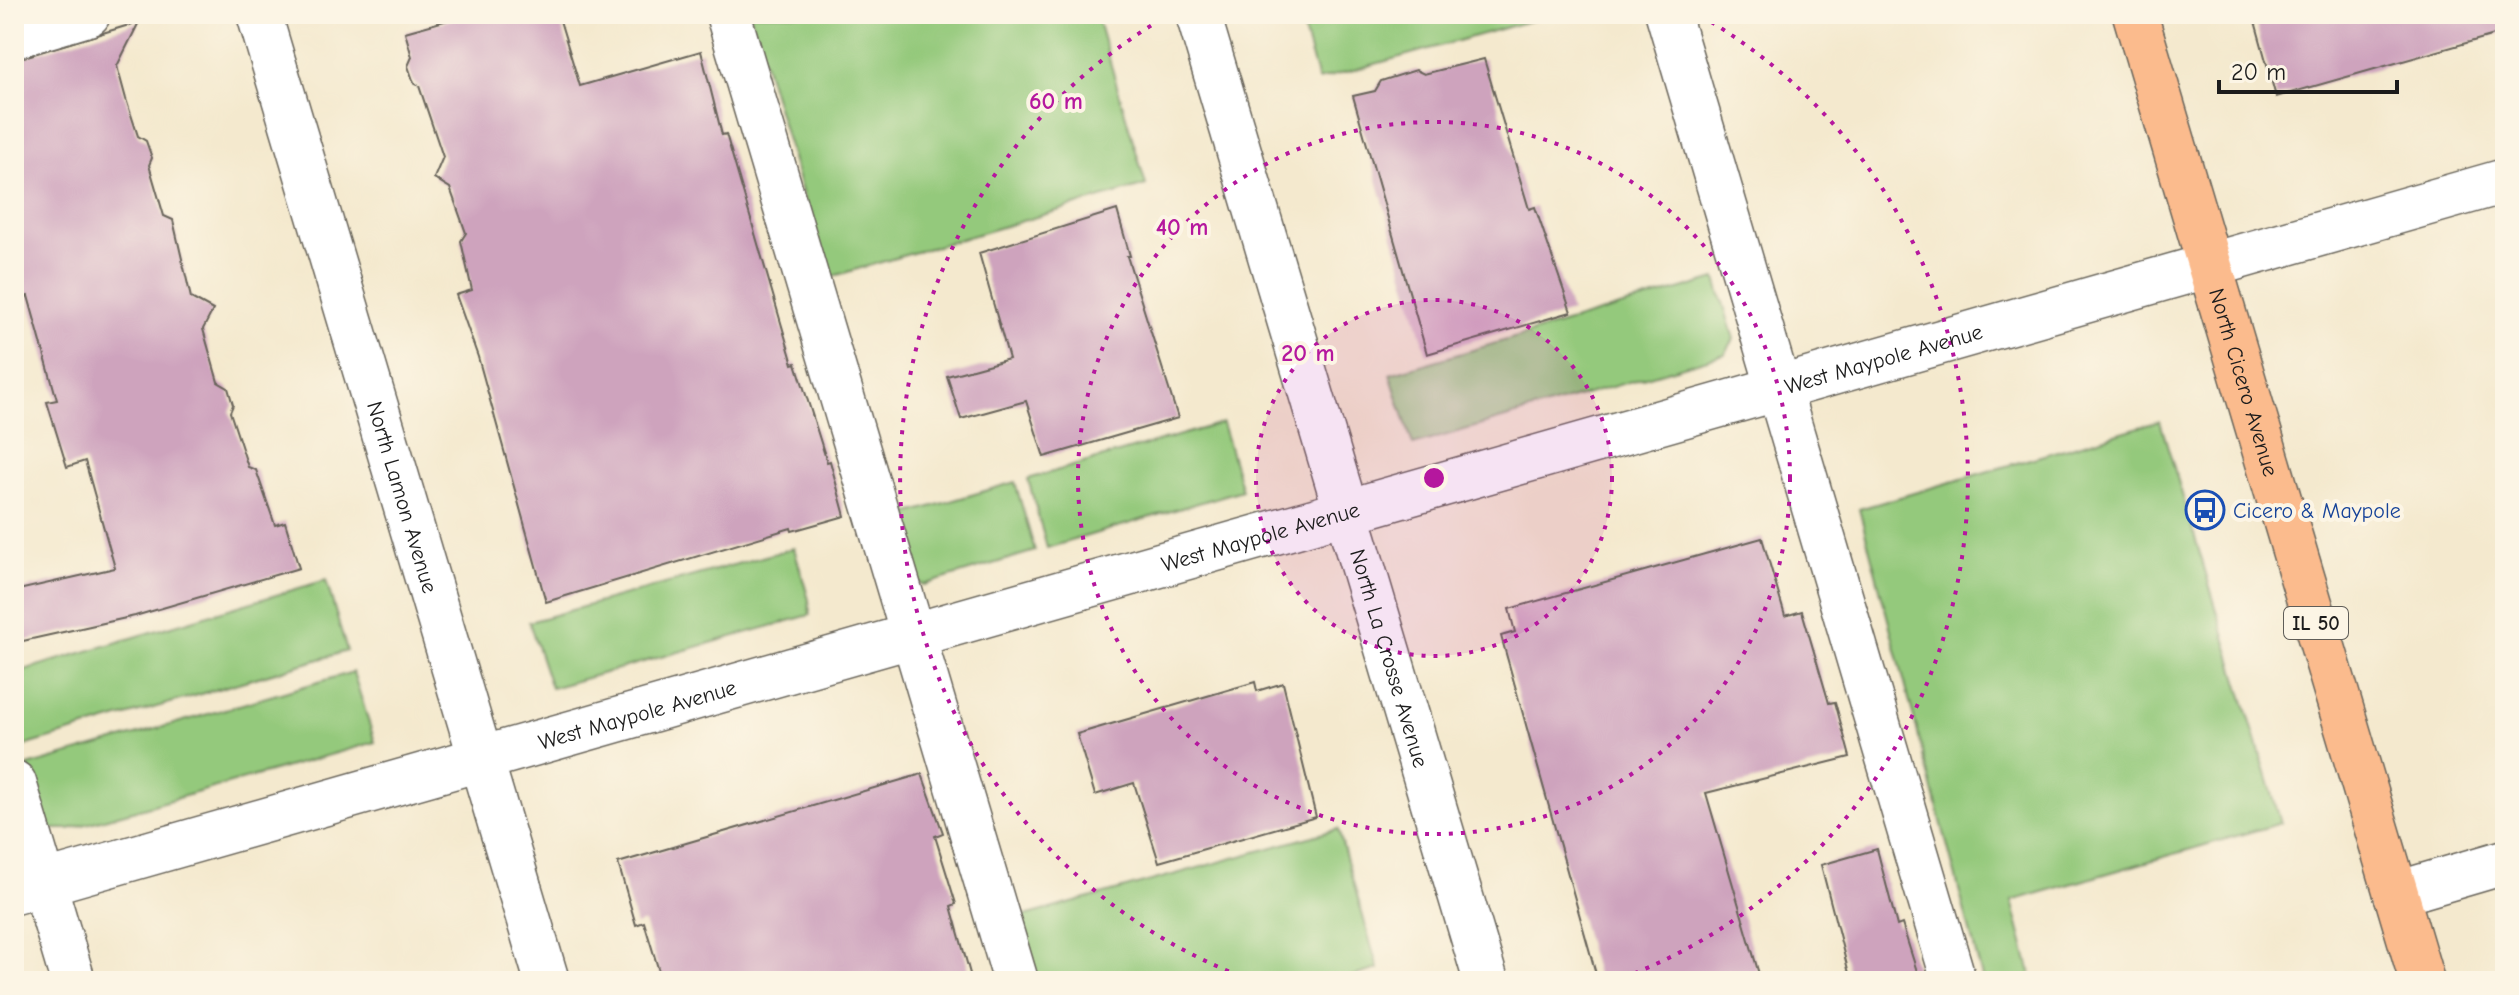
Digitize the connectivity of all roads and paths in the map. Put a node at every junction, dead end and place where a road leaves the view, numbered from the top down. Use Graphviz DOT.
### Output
graph roads {
  1 [pos="88,14"];
  2 [pos="259,14"];
  3 [pos="728,14"];
  4 [pos="1198,14"];
  5 [pos="1668,14"];
  6 [pos="2135,14"];
  7 [pos="14,36"];
  8 [pos="2505,181"];
  9 [pos="2209,266"];
  10 [pos="1778,389"];
  11 [pos="1347,512"];
  12 [pos="914,635"];
  13 [pos="482,758"];
  14 [pos="14,783"];
  15 [pos="2505,862"];
  16 [pos="29,888"];
  17 [pos="2396,894"];
  18 [pos="73,981"];
  19 [pos="547,981"];
  20 [pos="1016,981"];
  21 [pos="1486,981"];
  22 [pos="1954,981"];
  23 [pos="2422,981"];
  1 -- 7 [label="street"];
  2 -- 13 [label="street, North Lamon Avenue"];
  3 -- 12 [label="street"];
  4 -- 11 [label="street, North La Crosse Avenue"];
  5 -- 10 [label="street"];
  6 -- 9 [label="main road, North Cicero Avenue / IL 50"];
  8 -- 9 [label="street, West Maypole Avenue"];
  9 -- 10 [label="street, West Maypole Avenue"];
  9 -- 17 [label="main road, North Cicero Avenue / IL 50"];
  10 -- 11 [label="street, West Maypole Avenue"];
  10 -- 22 [label="street"];
  11 -- 12 [label="street, West Maypole Avenue"];
  11 -- 21 [label="street, North La Crosse Avenue"];
  12 -- 13 [label="street, West Maypole Avenue"];
  12 -- 20 [label="street"];
  13 -- 16 [label="street, West Maypole Avenue"];
  13 -- 19 [label="street, North Lamon Avenue"];
  14 -- 16 [label="street"];
  15 -- 17 [label="street"];
  16 -- 18 [label="street"];
  17 -- 23 [label="main road, North Cicero Avenue / IL 50"];
}
